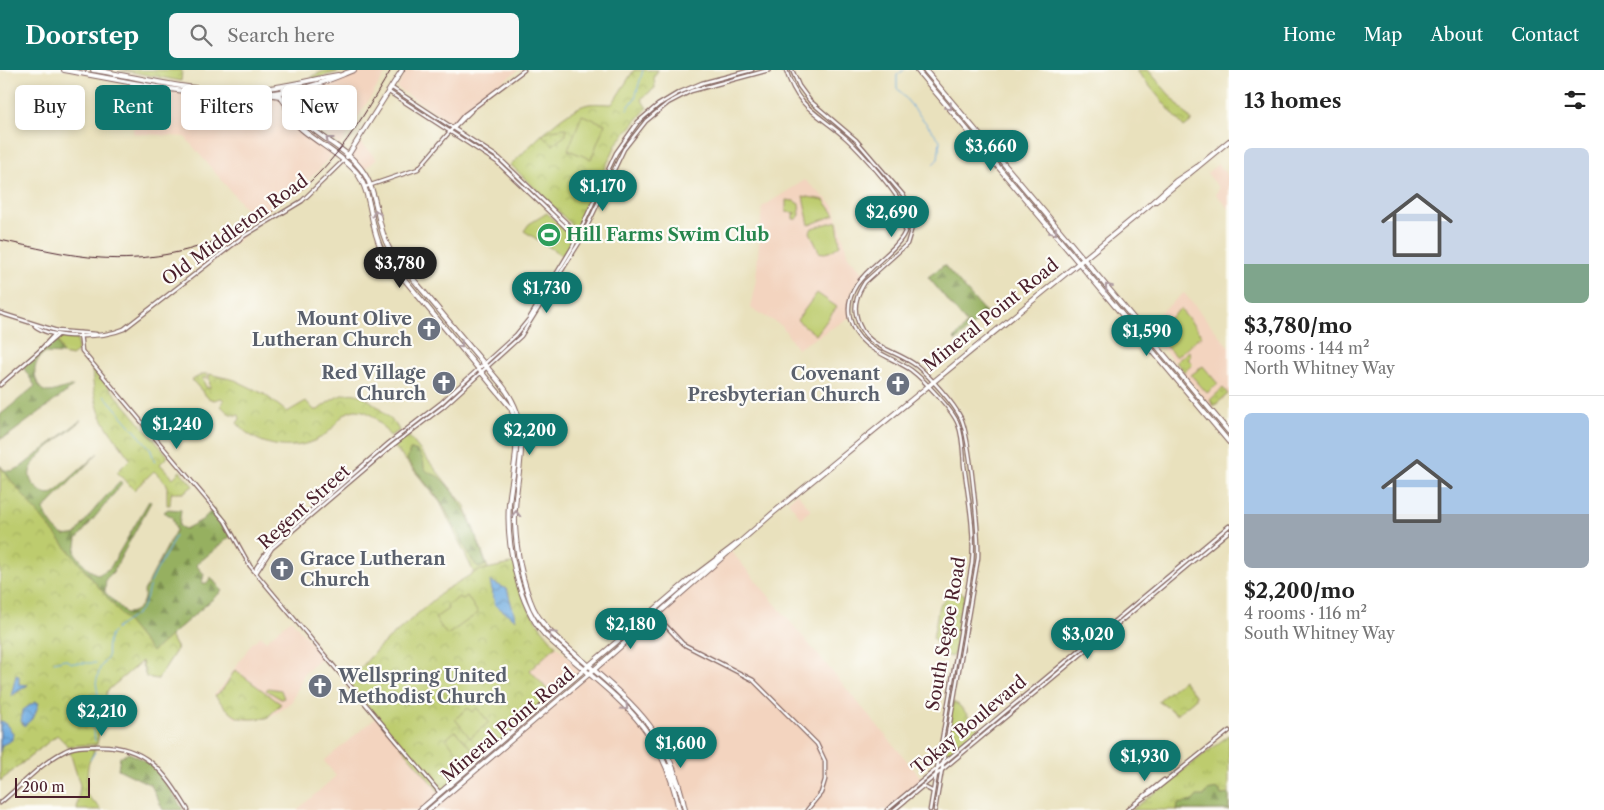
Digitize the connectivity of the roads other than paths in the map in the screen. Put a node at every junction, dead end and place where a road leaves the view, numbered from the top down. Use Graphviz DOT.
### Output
graph roads {
  1 [pos="64,70"];
  2 [pos="93,70"];
  3 [pos="354,70"];
  4 [pos="402,70"];
  5 [pos="524,70"];
  6 [pos="752,70"];
  7 [pos="769,70"];
  8 [pos="786,70"];
  9 [pos="792,70"];
  10 [pos="917,70"];
  11 [pos="925,70"];
  12 [pos="343,74"];
  13 [pos="169,84"];
  14 [pos="145,85"];
  15 [pos="160,85"];
  16 [pos="301,85"];
  17 [pos="311,85"];
  18 [pos="181,86"];
  19 [pos="390,90"];
  20 [pos="454,128"];
  21 [pos="305,130"];
  22 [pos="316,130"];
  23 [pos="451,131"];
  24 [pos="1229,140"];
  25 [pos="348,155"];
  26 [pos="344,160"];
  27 [pos="606,176"];
  28 [pos="609,178"];
  29 [pos="370,186"];
  30 [pos="364,187"];
  31 [pos="578,234"];
  32 [pos="576,238"];
  33 [pos="581,240"];
  34 [pos="1084,258"];
  35 [pos="1079,262"];
  36 [pos="0,313"];
  37 [pos="34,326"];
  38 [pos="48,332"];
  39 [pos="57,333"];
  40 [pos="80,334"];
  41 [pos="49,339"];
  42 [pos="40,350"];
  43 [pos="486,366"];
  44 [pos="481,370"];
  45 [pos="932,382"];
  46 [pos="0,385"];
  47 [pos="927,386"];
  48 [pos="1229,432"];
  49 [pos="1229,442"];
  50 [pos="1229,526"];
  51 [pos="1229,531"];
  52 [pos="740,542"];
  53 [pos="256,573"];
  54 [pos="652,611"];
  55 [pos="656,616"];
  56 [pos="589,666"];
  57 [pos="584,670"];
  58 [pos="594,670"];
  59 [pos="589,674"];
  60 [pos="1229,731"];
  61 [pos="943,764"];
  62 [pos="667,765"];
  63 [pos="936,769"];
  64 [pos="942,769"];
  65 [pos="935,775"];
  66 [pos="922,786"];
  67 [pos="682,792"];
  68 [pos="932,792"];
  69 [pos="440,793"];
  70 [pos="444,798"];
  71 [pos="0,803"];
  72 [pos="188,810"];
  73 [pos="420,810"];
  74 [pos="429,810"];
  75 [pos="678,810"];
  76 [pos="685,810"];
  77 [pos="806,810"];
  78 [pos="887,810"];
  79 [pos="894,810"];
  80 [pos="930,810"];
  81 [pos="935,810"];
  82 [pos="1127,810"];
  1 -- 14 [label="main road"];
  2 -- 13 [label="main road"];
  3 -- 12 [label="main road"];
  4 -- 19 [label="main road, Old Middleton Road"];
  5 -- 20 [label="street"];
  6 -- 27 [label="street, Regent Street"];
  7 -- 28 [label="street, Regent Street"];
  8 -- 47 [label="street, South Segoe Road"];
  9 -- 45 [label="street, South Segoe Road"];
  10 -- 35 [label="main road, one-way"];
  11 -- 34 [label="main road"];
  12 -- 16 [label="main road"];
  12 -- 17 [label="main road"];
  13 -- 15 [label="main road"];
  13 -- 18 [label="main road"];
  19 -- 20 [label="street"];
  19 -- 23 [label="street"];
  19 -- 25 [label="main road, Old Middleton Road"];
  20 -- 23 [label="street"];
  20 -- 31 [label="street"];
  21 -- 26 [label="main road"];
  25 -- 22 [label="main road, one-way"];
  23 -- 29 [label="street"];
  23 -- 32 [label="street"];
  24 -- 34 [label="main road, Mineral Point Road"];
  25 -- 26 [label="main road, Old Middleton Road"];
  25 -- 29 [label="main road"];
  26 -- 30 [label="main road"];
  26 -- 40 [label="street, Old Middleton Road"];
  27 -- 28 [label="street"];
  27 -- 31 [label="street, Regent Street"];
  28 -- 33 [label="street, Regent Street"];
  29 -- 30 [label="street"];
  43 -- 29 [label="main road, one-way"];
  30 -- 44 [label="main road, one-way"];
  31 -- 32 [label="street, Regent Street"];
  31 -- 33 [label="street"];
  32 -- 33 [label="street"];
  32 -- 43 [label="street, Regent Street"];
  33 -- 43 [label="street, Regent Street"];
  34 -- 35 [label="main road, Mineral Point Road"];
  48 -- 34 [label="main road, one-way"];
  35 -- 45 [label="main road, Mineral Point Road"];
  35 -- 49 [label="main road"];
  36 -- 37 [label="street, Old Middleton Road"];
  37 -- 38 [label="street, Old Middleton Road"];
  37 -- 39 [label="street, Old Middleton Road"];
  38 -- 39 [label="street, Old Middleton Road"];
  38 -- 41 [label="street"];
  39 -- 40 [label="street, Old Middleton Road"];
  39 -- 41 [label="street"];
  39 -- 42 [label="street"];
  40 -- 53 [label="street"];
  41 -- 42 [label="street"];
  42 -- 46 [label="street"];
  43 -- 44 [label="street, Regent Street"];
  56 -- 43 [label="main road, one-way"];
  44 -- 53 [label="street, Regent Street"];
  44 -- 57 [label="main road"];
  45 -- 47 [label="main road, Mineral Point Road"];
  45 -- 61 [label="street, South Segoe Road"];
  47 -- 52 [label="main road, Mineral Point Road"];
  47 -- 63 [label="street, South Segoe Road"];
  50 -- 61 [label="street, Tokay Boulevard"];
  51 -- 64 [label="street, Tokay Boulevard"];
  52 -- 54 [label="main road, Mineral Point Road"];
  52 -- 55 [label="main road, Mineral Point Road"];
  53 -- 69 [label="street"];
  54 -- 55 [label="street"];
  54 -- 56 [label="main road, Mineral Point Road"];
  55 -- 58 [label="main road, Mineral Point Road"];
  55 -- 77 [label="street"];
  56 -- 57 [label="main road, Mineral Point Road"];
  56 -- 58 [label="main road"];
  57 -- 59 [label="main road"];
  57 -- 69 [label="main road, Mineral Point Road"];
  58 -- 59 [label="main road, Mineral Point Road"];
  58 -- 67 [label="main road"];
  59 -- 62 [label="main road, one-way"];
  59 -- 70 [label="main road, Mineral Point Road"];
  60 -- 82 [label="street"];
  61 -- 63 [label="street, Tokay Boulevard"];
  61 -- 64 [label="street, South Segoe Road"];
  62 -- 67 [label="main road"];
  62 -- 75 [label="main road"];
  63 -- 65 [label="street, South Segoe Road"];
  63 -- 78 [label="street, Tokay Boulevard"];
  64 -- 65 [label="street, Tokay Boulevard"];
  64 -- 81 [label="street, South Segoe Road"];
  65 -- 66 [label="street, Tokay Boulevard"];
  65 -- 68 [label="street, South Segoe Road"];
  66 -- 68 [label="street"];
  66 -- 79 [label="street, Tokay Boulevard"];
  67 -- 76 [label="main road"];
  68 -- 80 [label="street, South Segoe Road"];
  69 -- 70 [label="street"];
  69 -- 73 [label="main road, Mineral Point Road"];
  70 -- 74 [label="main road, Mineral Point Road"];
  71 -- 72 [label="street"];
}
